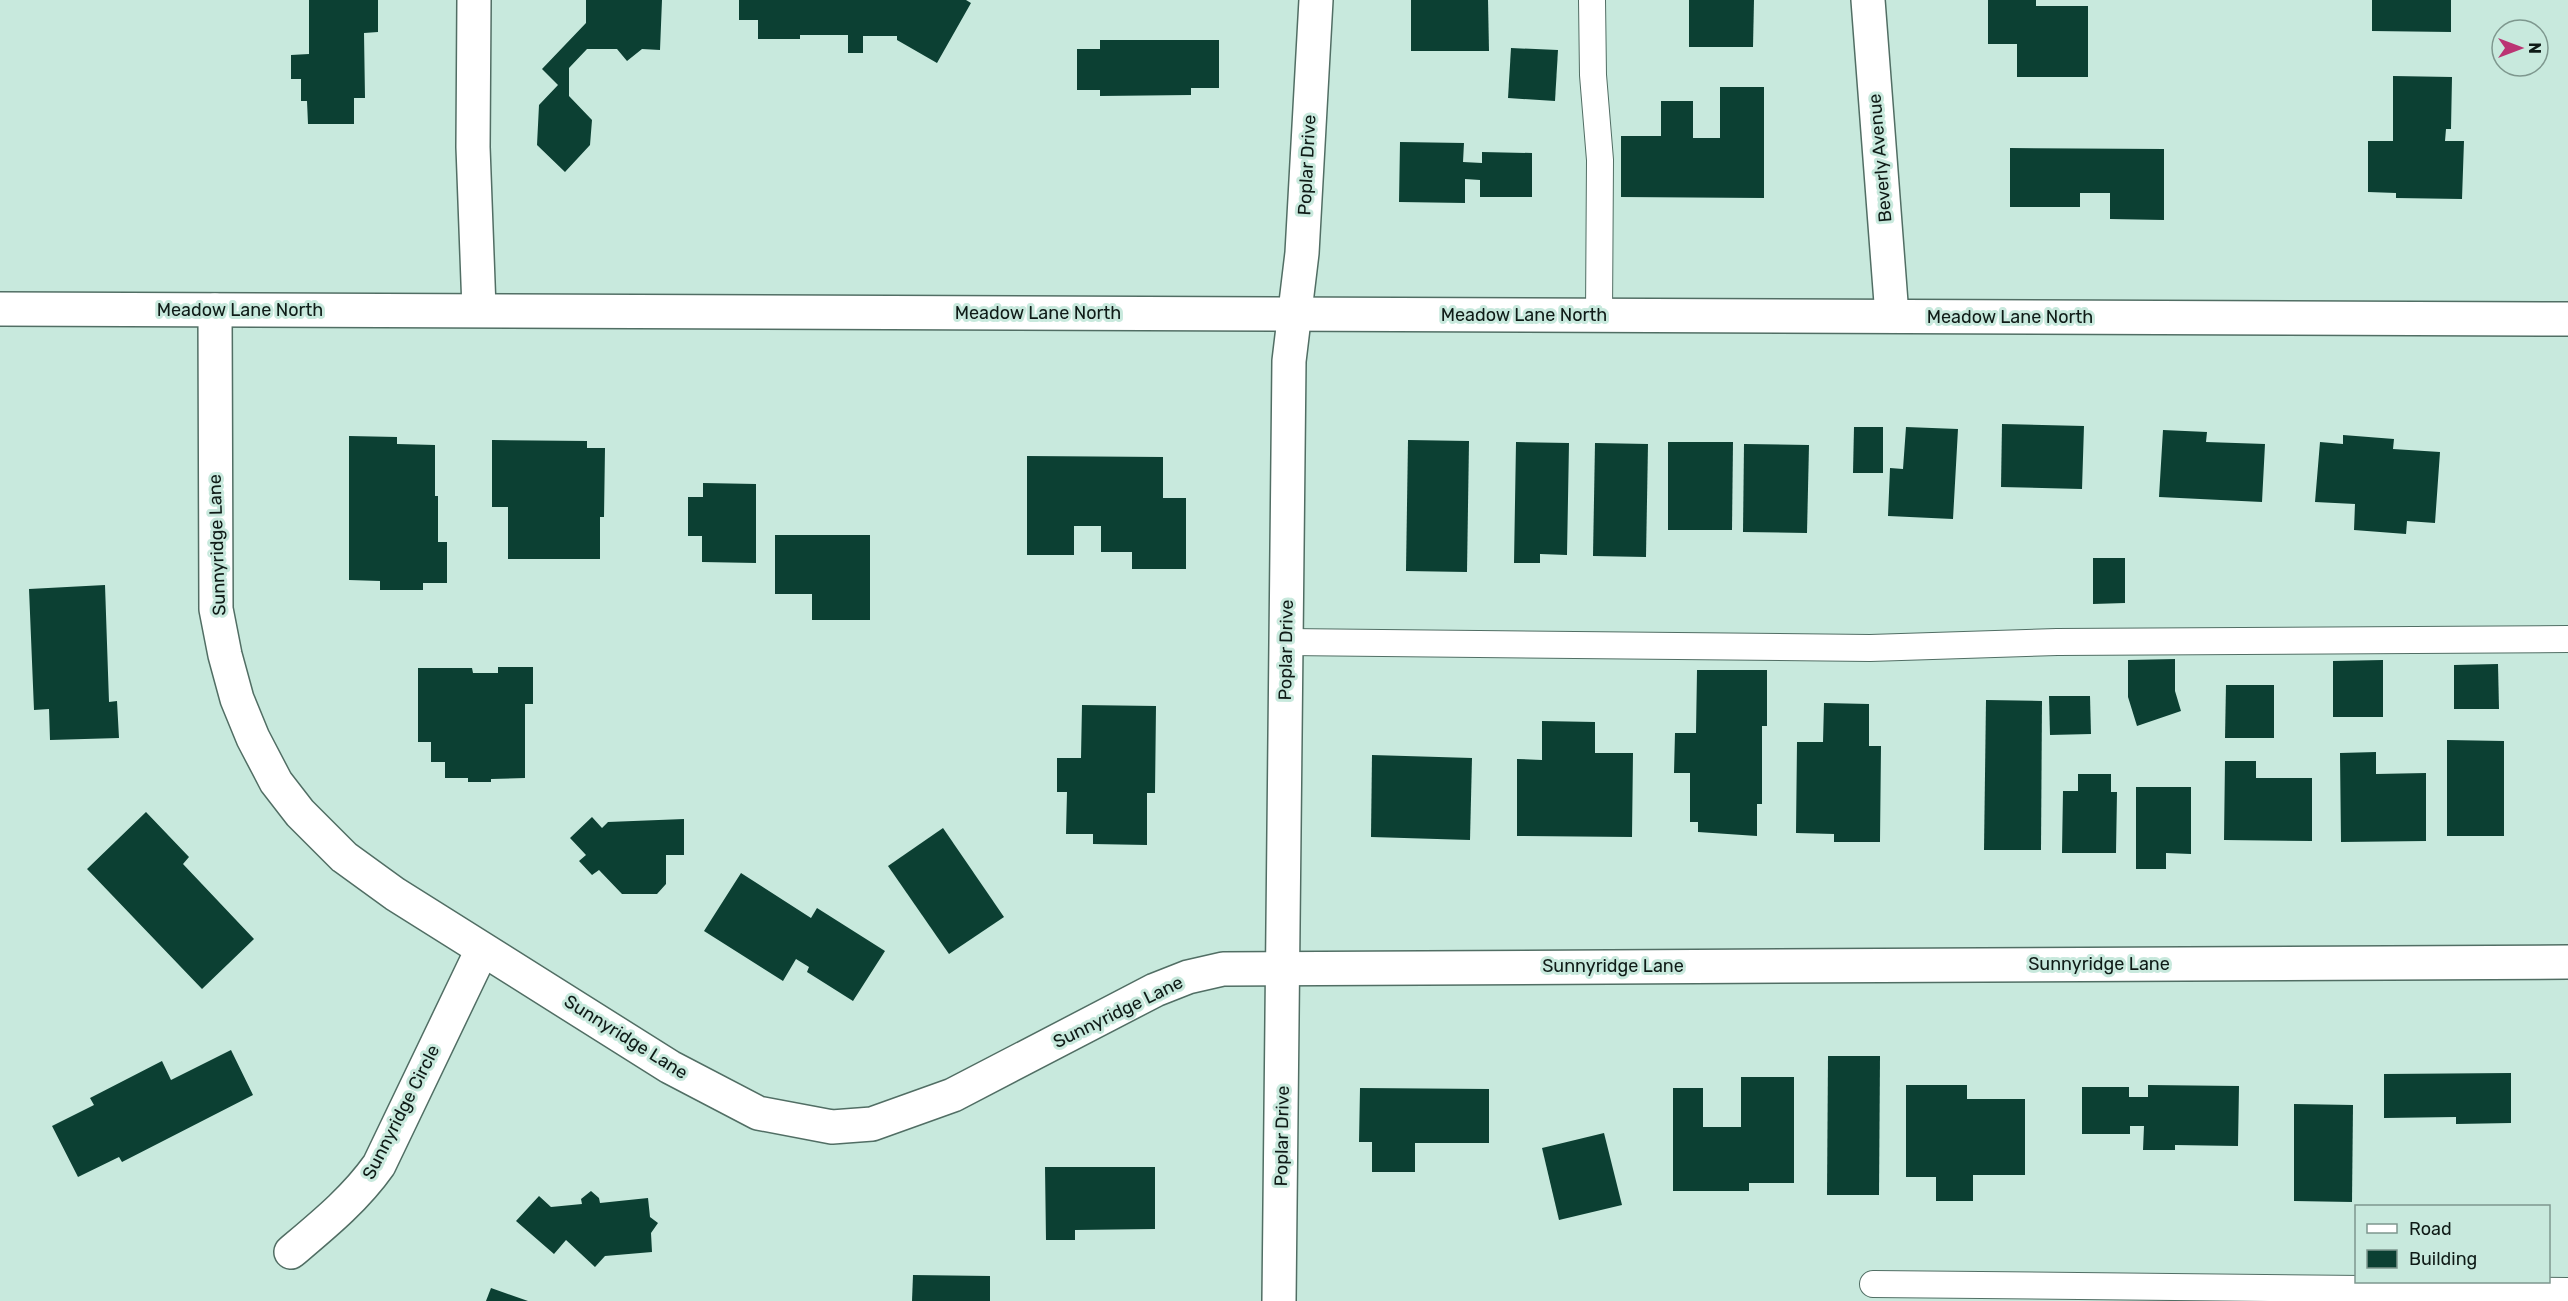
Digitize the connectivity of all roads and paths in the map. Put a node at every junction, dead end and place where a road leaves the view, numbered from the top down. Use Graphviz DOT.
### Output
graph roads {
  1 [pos="474,0"];
  2 [pos="1316,0"];
  3 [pos="1592,0"];
  4 [pos="1868,0"];
  5 [pos="0,309"];
  6 [pos="479,309"];
  7 [pos="215,310"];
  8 [pos="1295,314"];
  9 [pos="1599,315"];
  10 [pos="1892,316"];
  11 [pos="2568,319"];
  12 [pos="2568,639"];
  13 [pos="1287,642"];
  14 [pos="482,950"];
  15 [pos="2568,962"];
  16 [pos="1284,968"];
  17 [pos="291,1252"];
  18 [pos="1873,1284"];
  19 [pos="2568,1291"];
  20 [pos="1280,1301"];
  1 -- 6 [label="street"];
  2 -- 8 [label="street, Poplar Drive"];
  3 -- 9 [label="lane"];
  4 -- 10 [label="street, Beverly Avenue"];
  5 -- 7 [label="street, Meadow Lane North"];
  6 -- 7 [label="street, Meadow Lane North"];
  6 -- 8 [label="street, Meadow Lane North"];
  7 -- 14 [label="street, Sunnyridge Lane"];
  8 -- 9 [label="street, Meadow Lane North"];
  8 -- 13 [label="street, Poplar Drive"];
  9 -- 10 [label="street, Meadow Lane North"];
  10 -- 11 [label="street, Meadow Lane North"];
  12 -- 13 [label="lane"];
  13 -- 16 [label="street, Poplar Drive"];
  14 -- 16 [label="street, Sunnyridge Lane"];
  14 -- 17 [label="street, Sunnyridge Circle"];
  15 -- 16 [label="street, Sunnyridge Lane"];
  16 -- 20 [label="street, Poplar Drive"];
  18 -- 19 [label="lane"];
}
